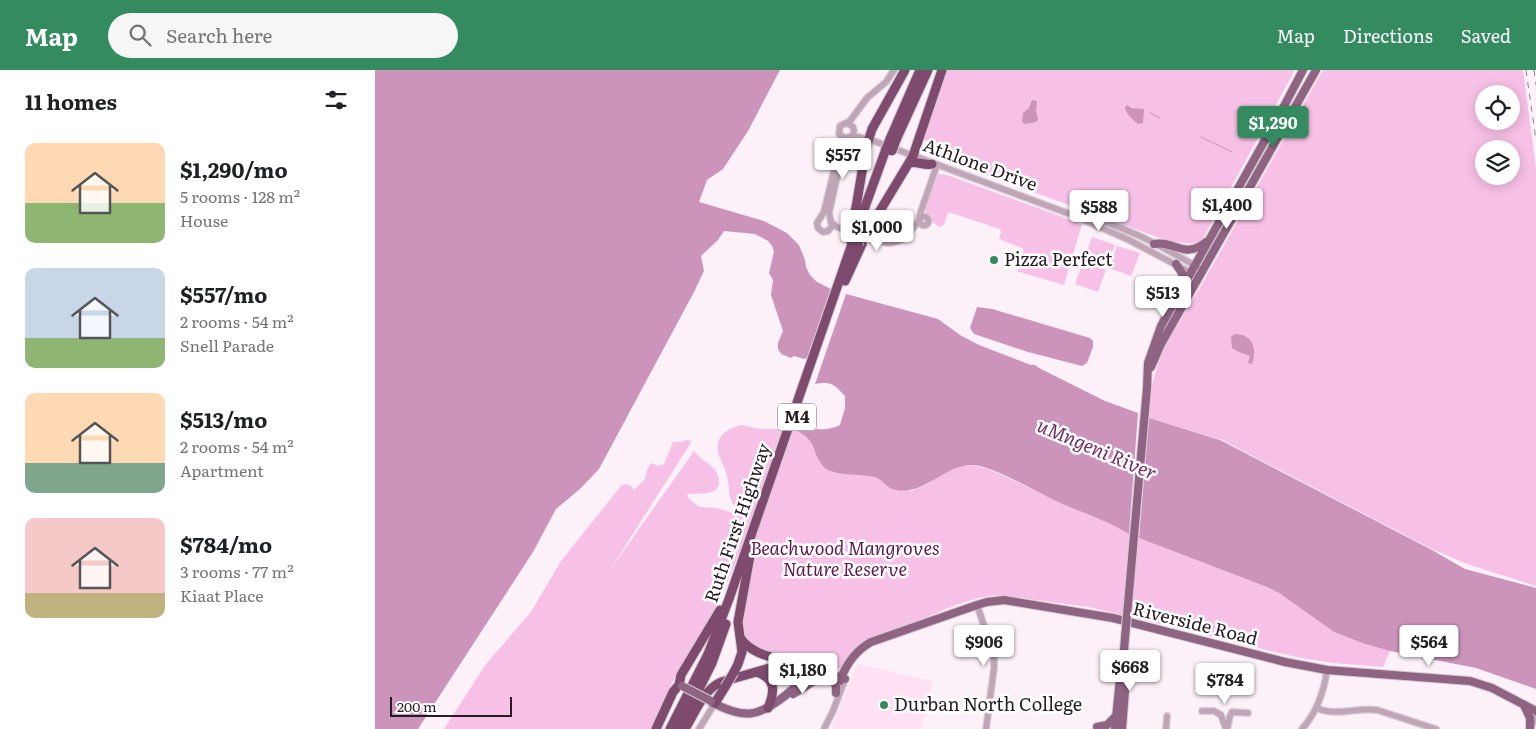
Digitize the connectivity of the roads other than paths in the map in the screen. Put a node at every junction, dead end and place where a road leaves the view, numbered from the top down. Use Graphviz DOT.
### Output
graph roads {
  1 [pos="894,70"];
  2 [pos="899,70"];
  3 [pos="905,70"];
  4 [pos="920,70"];
  5 [pos="928,70"];
  6 [pos="942,70"];
  7 [pos="1303,70"];
  8 [pos="1316,70"];
  9 [pos="851,126"];
  10 [pos="841,136"];
  11 [pos="849,138"];
  12 [pos="893,139"];
  13 [pos="871,140"];
  14 [pos="911,159"];
  15 [pos="934,164"];
  16 [pos="1075,216"];
  17 [pos="831,222"];
  18 [pos="861,227"];
  19 [pos="1208,240"];
  20 [pos="1154,244"];
  21 [pos="1176,264"];
  22 [pos="1192,269"];
  23 [pos="1201,274"];
  24 [pos="1183,286"];
  25 [pos="1149,371"];
  26 [pos="748,554"];
  27 [pos="977,605"];
  28 [pos="741,639"];
  29 [pos="1124,650"];
  30 [pos="853,658"];
  31 [pos="846,665"];
  32 [pos="806,669"];
  33 [pos="1327,670"];
  34 [pos="757,672"];
  35 [pos="836,678"];
  36 [pos="680,686"];
  37 [pos="836,693"];
  38 [pos="713,702"];
  39 [pos="1525,705"];
  40 [pos="771,706"];
  41 [pos="1317,708"];
  42 [pos="1536,711"];
  43 [pos="1202,712"];
  44 [pos="1248,712"];
  45 [pos="1117,715"];
  46 [pos="1167,716"];
  47 [pos="1536,716"];
  48 [pos="827,721"];
  49 [pos="1097,727"];
  50 [pos="656,729"];
  51 [pos="670,729"];
  52 [pos="679,729"];
  53 [pos="685,729"];
  54 [pos="699,729"];
  55 [pos="825,729"];
  56 [pos="986,729"];
  57 [pos="1115,729"];
  58 [pos="1122,729"];
  59 [pos="1166,729"];
  60 [pos="1227,729"];
  61 [pos="1302,729"];
  62 [pos="1437,729"];
  63 [pos="1530,729"];
  1 -- 9 [label="street"];
  2 -- 9 [label="street"];
  3 -- 13 [label="highway"];
  4 -- 12 [label="highway, Ruth First Highway / M4"];
  5 -- 12 [label="highway, Ruth First Highway / M4"];
  6 -- 14 [label="highway"];
  7 -- 19 [label="main road"];
  8 -- 23 [label="main road"];
  9 -- 10 [label="street"];
  9 -- 11 [label="street"];
  9 -- 13 [label="street, Athlone Drive"];
  10 -- 11 [label="street"];
  10 -- 17 [label="street"];
  11 -- 13 [label="street, Athlone Drive"];
  11 -- 17 [label="street"];
  12 -- 18 [label="highway, Ruth First Highway / M4, bridge"];
  13 -- 14 [label="street, Athlone Drive"];
  13 -- 18 [label="highway"];
  14 -- 15 [label="highway"];
  14 -- 18 [label="highway"];
  15 -- 16 [label="street, Athlone Drive"];
  15 -- 17 [label="street"];
  16 -- 20 [label="street, Athlone Drive"];
  16 -- 21 [label="street, Athlone Drive"];
  18 -- 26 [label="highway, Ruth First Highway / M4"];
  19 -- 20 [label="main road"];
  19 -- 22 [label="main road"];
  20 -- 22 [label="street, Athlone Drive"];
  21 -- 22 [label="street, Athlone Drive"];
  21 -- 24 [label="main road"];
  22 -- 23 [label="street, Athlone Drive"];
  22 -- 24 [label="main road"];
  23 -- 25 [label="main road"];
  24 -- 25 [label="main road"];
  25 -- 29 [label="main road, bridge"];
  26 -- 28 [label="highway"];
  26 -- 36 [label="highway"];
  26 -- 51 [label="highway, Ruth First Highway / M4"];
  26 -- 52 [label="highway, Ruth First Highway / M4"];
  27 -- 30 [label="main road, Riverside Road"];
  27 -- 33 [label="main road, Riverside Road"];
  27 -- 56 [label="street"];
  28 -- 32 [label="highway"];
  28 -- 38 [label="highway, bridge"];
  29 -- 45 [label="main road"];
  29 -- 58 [label="main road"];
  30 -- 31 [label="main road, Riverside Road"];
  30 -- 35 [label="main road, Riverside Road"];
  31 -- 35 [label="main road, Riverside Road"];
  31 -- 35 [label="main road"];
  32 -- 34 [label="highway"];
  32 -- 35 [label="main road"];
  32 -- 40 [label="main road"];
  33 -- 39 [label="main road, Riverside Road"];
  33 -- 41 [label="street"];
  34 -- 40 [label="highway"];
  34 -- 53 [label="highway"];
  35 -- 37 [label="main road"];
  35 -- 40 [label="main road"];
  35 -- 48 [label="street"];
  36 -- 38 [label="main road, bridge"];
  36 -- 50 [label="highway"];
  37 -- 48 [label="street"];
  38 -- 40 [label="main road"];
  38 -- 54 [label="street"];
  39 -- 42 [label="main road, Riverside Road"];
  39 -- 63 [label="main road"];
  41 -- 61 [label="street"];
  41 -- 62 [label="street"];
  43 -- 60 [label="street"];
  44 -- 60 [label="street"];
  45 -- 49 [label="main road"];
  45 -- 57 [label="main road"];
  46 -- 59 [label="street"];
  47 -- 63 [label="street"];
  48 -- 55 [label="street"];
}
